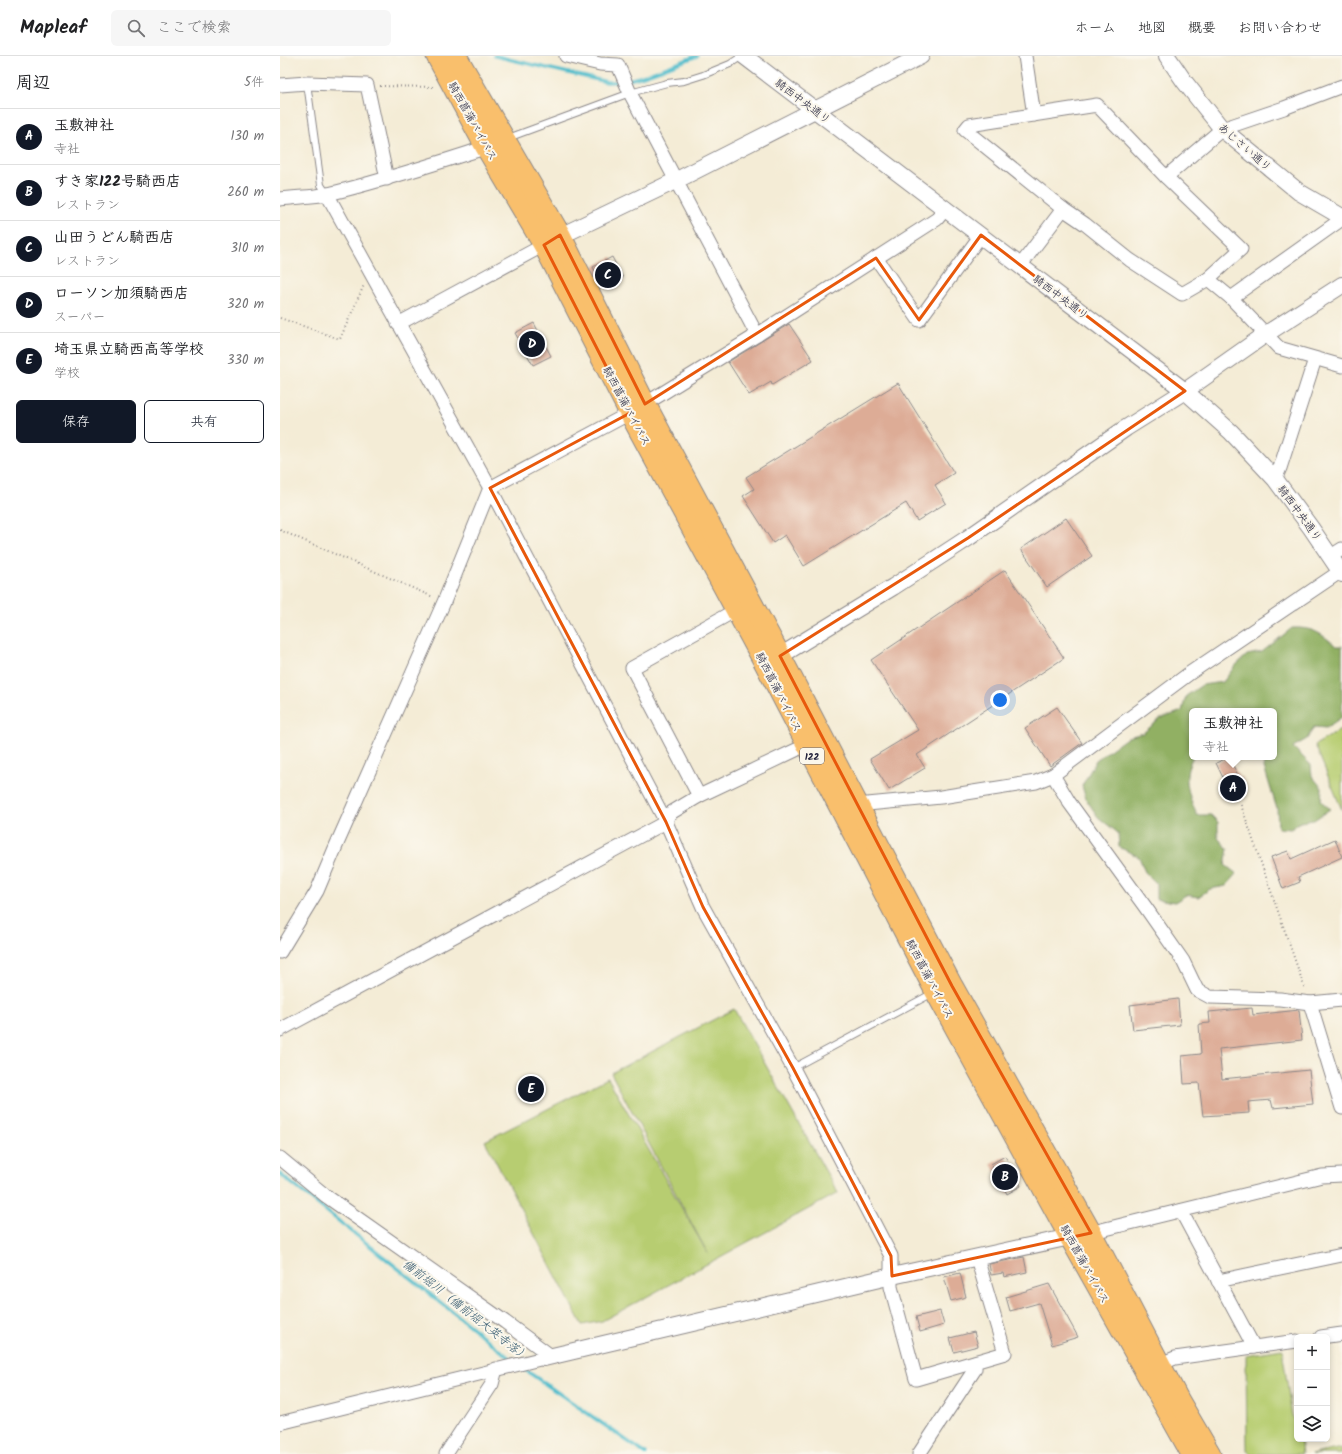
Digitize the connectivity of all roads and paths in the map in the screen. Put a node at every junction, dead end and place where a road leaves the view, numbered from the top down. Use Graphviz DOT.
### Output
graph roads {
  1 [pos="437,56"];
  2 [pos="456,56"];
  3 [pos="566,56"];
  4 [pos="743,56"];
  5 [pos="921,56"];
  6 [pos="1025,56"];
  7 [pos="1168,56"];
  8 [pos="307,83"];
  9 [pos="280,85"];
  10 [pos="367,85"];
  11 [pos="437,86"];
  12 [pos="1342,86"];
  13 [pos="628,91"];
  14 [pos="814,109"];
  15 [pos="1034,115"];
  16 [pos="1222,129"];
  17 [pos="495,143"];
  18 [pos="1166,177"];
  19 [pos="387,179"];
  20 [pos="675,181"];
  21 [pos="327,194"];
  22 [pos="280,199"];
  23 [pos="946,208"];
  24 [pos="1063,209"];
  25 [pos="1342,218"];
  26 [pos="981,236"];
  27 [pos="552,240"];
  28 [pos="876,258"];
  29 [pos="1020,266"];
  30 [pos="371,276"];
  31 [pos="1208,279"];
  32 [pos="1342,285"];
  33 [pos="1231,298"];
  34 [pos="280,318"];
  35 [pos="398,324"];
  36 [pos="1266,334"];
  37 [pos="757,335"];
  38 [pos="1315,359"];
  39 [pos="1342,366"];
  40 [pos="1185,391"];
  41 [pos="638,408"];
  42 [pos="1275,479"];
  43 [pos="490,488"];
  44 [pos="280,530"];
  45 [pos="1337,553"];
  46 [pos="1341,572"];
  47 [pos="444,602"];
  48 [pos="736,610"];
  49 [pos="772,660"];
  50 [pos="801,747"];
  51 [pos="1053,775"];
  52 [pos="699,796"];
  53 [pos="857,805"];
  54 [pos="1241,805"];
  55 [pos="666,822"];
  56 [pos="280,952"];
  57 [pos="936,992"];
  58 [pos="1342,1000"];
  59 [pos="1310,1003"];
  60 [pos="280,1030"];
  61 [pos="793,1068"];
  62 [pos="1342,1108"];
  63 [pos="280,1158"];
  64 [pos="1342,1175"];
  65 [pos="1181,1211"];
  66 [pos="1091,1233"];
  67 [pos="1070,1237"];
  68 [pos="1342,1255"];
  69 [pos="977,1258"];
  70 [pos="892,1276"];
  71 [pos="1218,1281"];
  72 [pos="1342,1334"];
  73 [pos="1330,1336"];
  74 [pos="1294,1341"];
  75 [pos="1254,1347"];
  76 [pos="547,1357"];
  77 [pos="975,1362"];
  78 [pos="1160,1364"];
  79 [pos="496,1369"];
  80 [pos="280,1423"];
  81 [pos="446,1454"];
  82 [pos="919,1454"];
  83 [pos="1192,1454"];
  84 [pos="1210,1454"];
  1 -- 17 [label="highway, 騎西菖蒲バイパス / 122"];
  2 -- 17 [label="highway, 騎西菖蒲バイパス / 122"];
  3 -- 13 [label="street"];
  4 -- 13 [label="lane"];
  4 -- 14 [label="street, 騎西中央通り"];
  5 -- 14 [label="street"];
  6 -- 15 [label="street"];
  7 -- 16 [label="street, あじさい通り"];
  8 -- 9 [label="street"];
  8 -- 10 [label="street"];
  8 -- 21 [label="lane"];
  10 -- 11 [label="path"];
  10 -- 19 [label="street"];
  12 -- 16 [label="street"];
  13 -- 17 [label="lane"];
  13 -- 20 [label="street"];
  14 -- 20 [label="street"];
  14 -- 23 [label="street, 騎西中央通り"];
  15 -- 18 [label="street"];
  15 -- 24 [label="street"];
  16 -- 18 [label="street"];
  16 -- 25 [label="street, あじさい通り"];
  17 -- 19 [label="street"];
  17 -- 27 [label="highway, 騎西菖蒲バイパス / 122"];
  18 -- 31 [label="street"];
  19 -- 21 [label="street"];
  20 -- 27 [label="street"];
  20 -- 37 [label="street"];
  21 -- 22 [label="street"];
  21 -- 30 [label="street"];
  23 -- 26 [label="street, 騎西中央通り"];
  23 -- 28 [label="street"];
  24 -- 29 [label="street"];
  24 -- 31 [label="street"];
  25 -- 33 [label="street"];
  26 -- 28 [label="street"];
  26 -- 29 [label="street, 騎西中央通り"];
  27 -- 35 [label="street"];
  27 -- 41 [label="highway, 騎西菖蒲バイパス / 122"];
  28 -- 37 [label="street"];
  29 -- 40 [label="street, 騎西中央通り"];
  30 -- 34 [label="path"];
  30 -- 35 [label="street"];
  31 -- 33 [label="street"];
  32 -- 36 [label="street"];
  33 -- 36 [label="street"];
  35 -- 43 [label="street"];
  36 -- 38 [label="street"];
  36 -- 40 [label="street"];
  37 -- 41 [label="street"];
  38 -- 39 [label="street"];
  38 -- 42 [label="street"];
  40 -- 42 [label="street, 騎西中央通り"];
  40 -- 49 [label="street"];
  41 -- 43 [label="street"];
  41 -- 48 [label="highway, 騎西菖蒲バイパス / 122"];
  41 -- 49 [label="highway, 騎西菖蒲バイパス / 122"];
  42 -- 45 [label="street, 騎西中央通り"];
  43 -- 47 [label="street"];
  43 -- 55 [label="street"];
  44 -- 47 [label="path"];
  45 -- 46 [label="street, 騎西中央通り"];
  46 -- 51 [label="street"];
  47 -- 56 [label="street"];
  48 -- 49 [label="highway, 騎西菖蒲バイパス / 122"];
  48 -- 52 [label="street"];
  49 -- 50 [label="highway, 騎西菖蒲バイパス / 122"];
  49 -- 53 [label="highway, 騎西菖蒲バイパス / 122"];
  50 -- 52 [label="street"];
  50 -- 57 [label="highway, 騎西菖蒲バイパス / 122"];
  51 -- 53 [label="street"];
  51 -- 59 [label="street"];
  52 -- 55 [label="street"];
  53 -- 66 [label="highway, 騎西菖蒲バイパス / 122"];
  54 -- 59 [label="path"];
  55 -- 60 [label="street"];
  55 -- 61 [label="street"];
  57 -- 61 [label="lane"];
  57 -- 67 [label="highway, 騎西菖蒲バイパス / 122"];
  58 -- 59 [label="street"];
  59 -- 62 [label="street"];
  61 -- 70 [label="street"];
  63 -- 76 [label="street"];
  64 -- 65 [label="street"];
  65 -- 66 [label="street"];
  65 -- 71 [label="street"];
  66 -- 67 [label="street"];
  66 -- 78 [label="highway, 騎西菖蒲バイパス / 122"];
  67 -- 69 [label="street"];
  67 -- 83 [label="highway, 騎西菖蒲バイパス / 122"];
  68 -- 71 [label="street"];
  69 -- 70 [label="street"];
  69 -- 77 [label="street"];
  70 -- 76 [label="street"];
  70 -- 77 [label="street"];
  71 -- 75 [label="street"];
  72 -- 73 [label="street"];
  74 -- 75 [label="street"];
  75 -- 78 [label="street"];
  76 -- 79 [label="street"];
  77 -- 82 [label="street"];
  78 -- 84 [label="highway, 騎西菖蒲バイパス / 122"];
  79 -- 80 [label="street"];
  79 -- 81 [label="street"];
}
